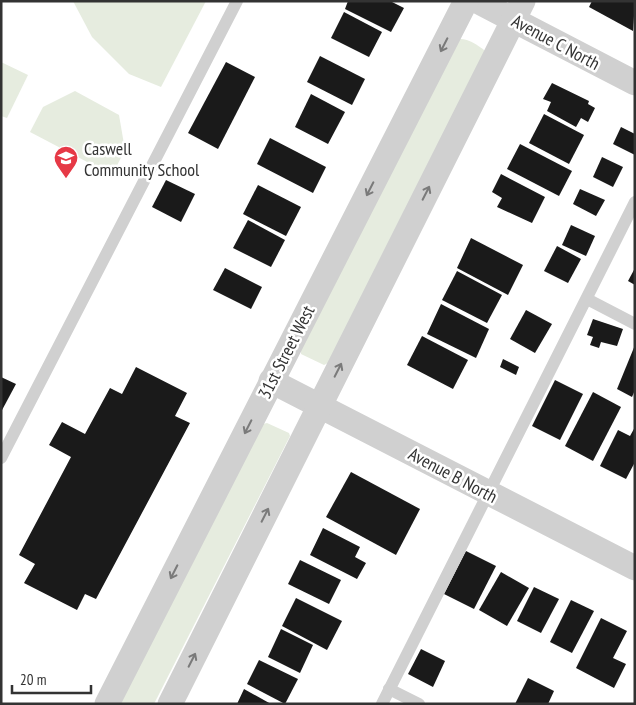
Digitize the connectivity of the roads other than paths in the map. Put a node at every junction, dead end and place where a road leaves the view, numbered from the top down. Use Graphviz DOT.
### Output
graph roads {
  1 [pos="237,1"];
  2 [pos="466,1"];
  3 [pos="477,1"];
  4 [pos="518,10"];
  5 [pos="635,83"];
  6 [pos="635,202"];
  7 [pos="587,299"];
  8 [pos="635,324"];
  9 [pos="271,381"];
  10 [pos="320,406"];
  11 [pos="1,458"];
  12 [pos="488,494"];
  13 [pos="635,568"];
  14 [pos="390,689"];
  15 [pos="108,704"];
  16 [pos="170,704"];
  17 [pos="382,704"];
  18 [pos="419,704"];
  1 -- 11 [label="lane"];
  2 -- 9 [label="street, 31st Street West, one-way"];
  3 -- 4 [label="street, Avenue C North"];
  4 -- 5 [label="street, Avenue C North"];
  10 -- 4 [label="street, one-way"];
  6 -- 7 [label="lane"];
  7 -- 8 [label="lane"];
  7 -- 12 [label="lane"];
  9 -- 10 [label="street, Avenue B North"];
  9 -- 15 [label="street, 31st Street West, one-way"];
  10 -- 12 [label="street, Avenue B North"];
  16 -- 10 [label="street, one-way"];
  12 -- 13 [label="street, Avenue B North"];
  12 -- 14 [label="lane"];
  14 -- 17 [label="lane"];
  14 -- 18 [label="lane"];
}
